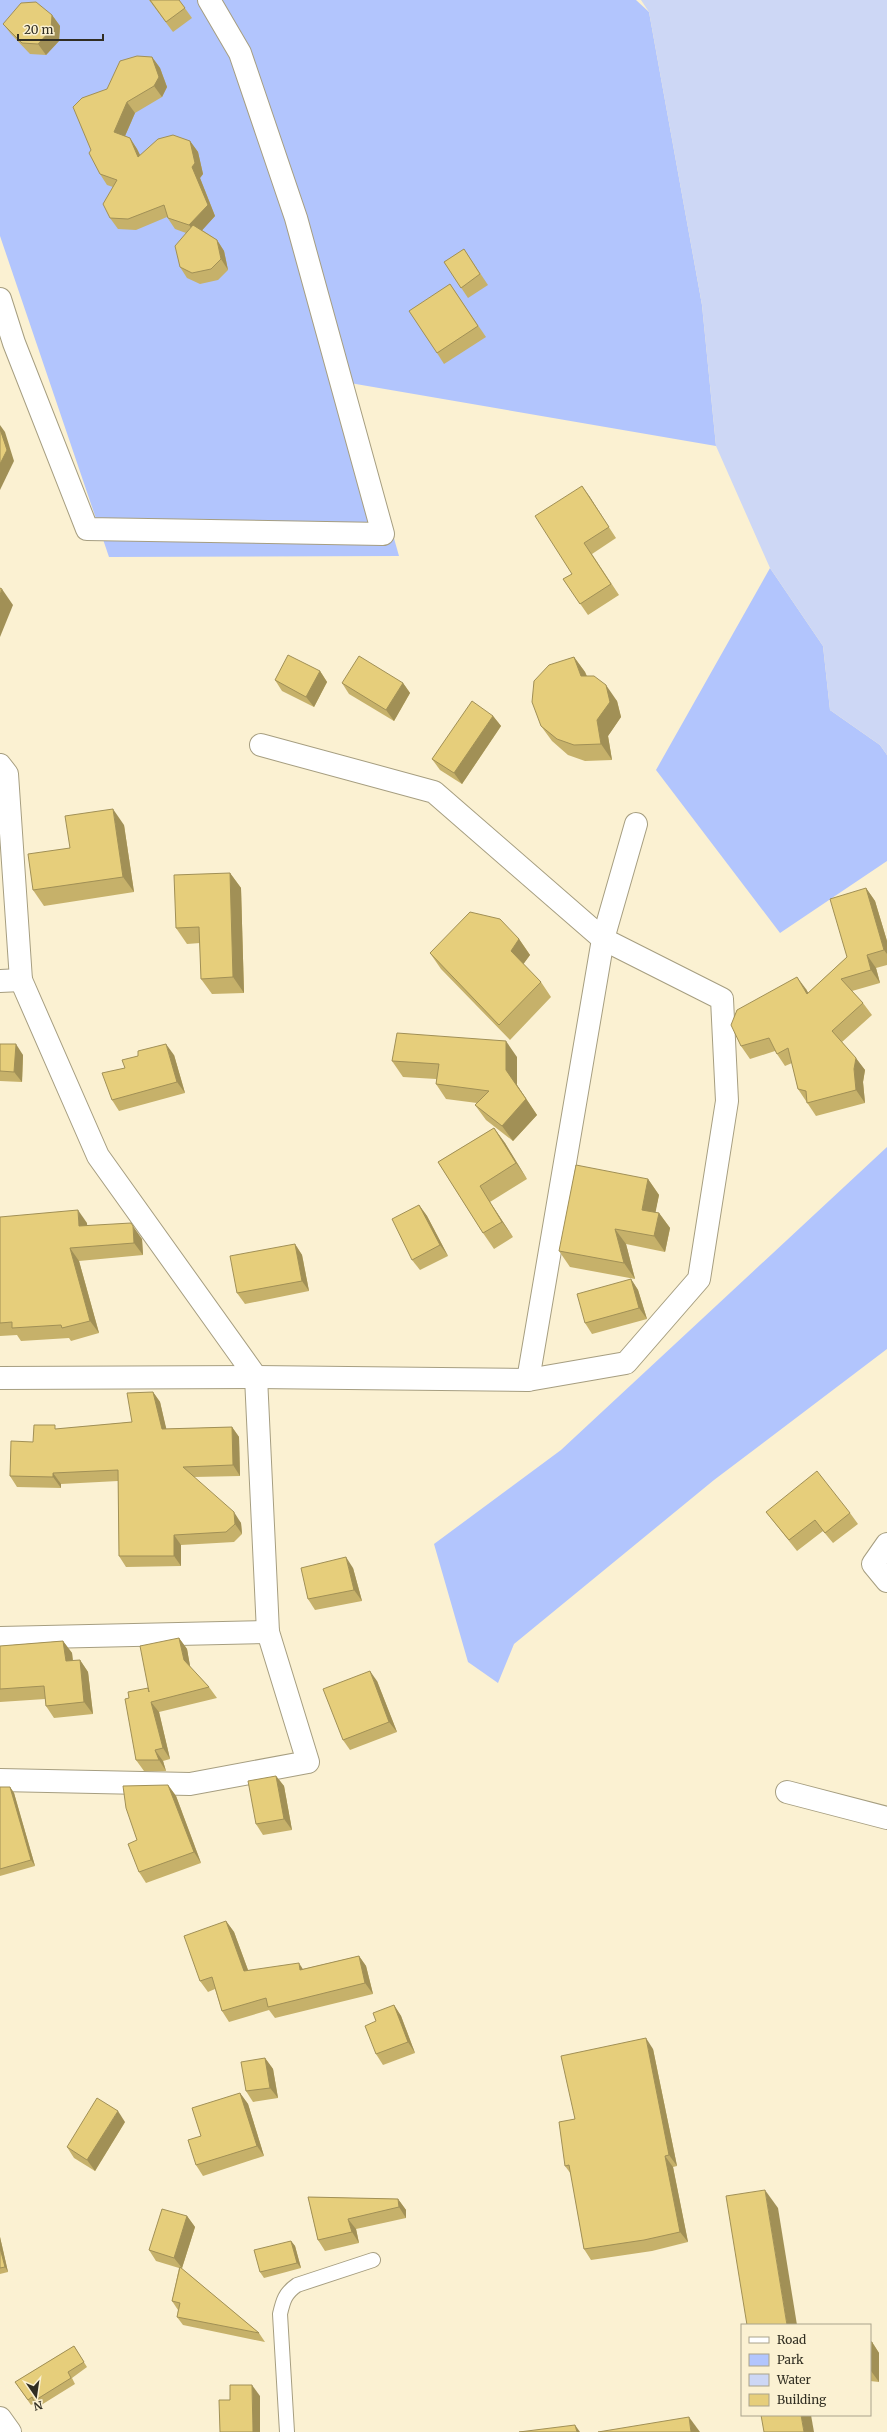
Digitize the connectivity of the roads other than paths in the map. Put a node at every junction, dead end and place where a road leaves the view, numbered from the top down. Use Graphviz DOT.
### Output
graph roads {
  1 [pos="209,0"];
  2 [pos="0,299"];
  3 [pos="7,344"];
  4 [pos="261,745"];
  5 [pos="0,765"];
  6 [pos="636,824"];
  7 [pos="603,939"];
  8 [pos="11,981"];
  9 [pos="256,1377"];
  10 [pos="0,1378"];
  11 [pos="528,1380"];
  12 [pos="887,1544"];
  13 [pos="887,1581"];
  14 [pos="268,1632"];
  15 [pos="0,1638"];
  16 [pos="0,1780"];
  17 [pos="787,1792"];
  18 [pos="887,1818"];
  19 [pos="372,2260"];
  20 [pos="0,2418"];
  21 [pos="10,2432"];
  22 [pos="287,2432"];
  1 -- 3 [label="street"];
  2 -- 3 [label="street"];
  4 -- 7 [label="street"];
  5 -- 8 [label="street"];
  6 -- 7 [label="street"];
  7 -- 11 [label="street"];
  7 -- 11 [label="street"];
  8 -- 9 [label="street"];
  9 -- 10 [label="street"];
  9 -- 11 [label="street"];
  9 -- 14 [label="street"];
  12 -- 13 [label="street"];
  14 -- 15 [label="street"];
  14 -- 16 [label="street"];
  17 -- 18 [label="street"];
  19 -- 22 [label="lane"];
  20 -- 21 [label="street"];
}
